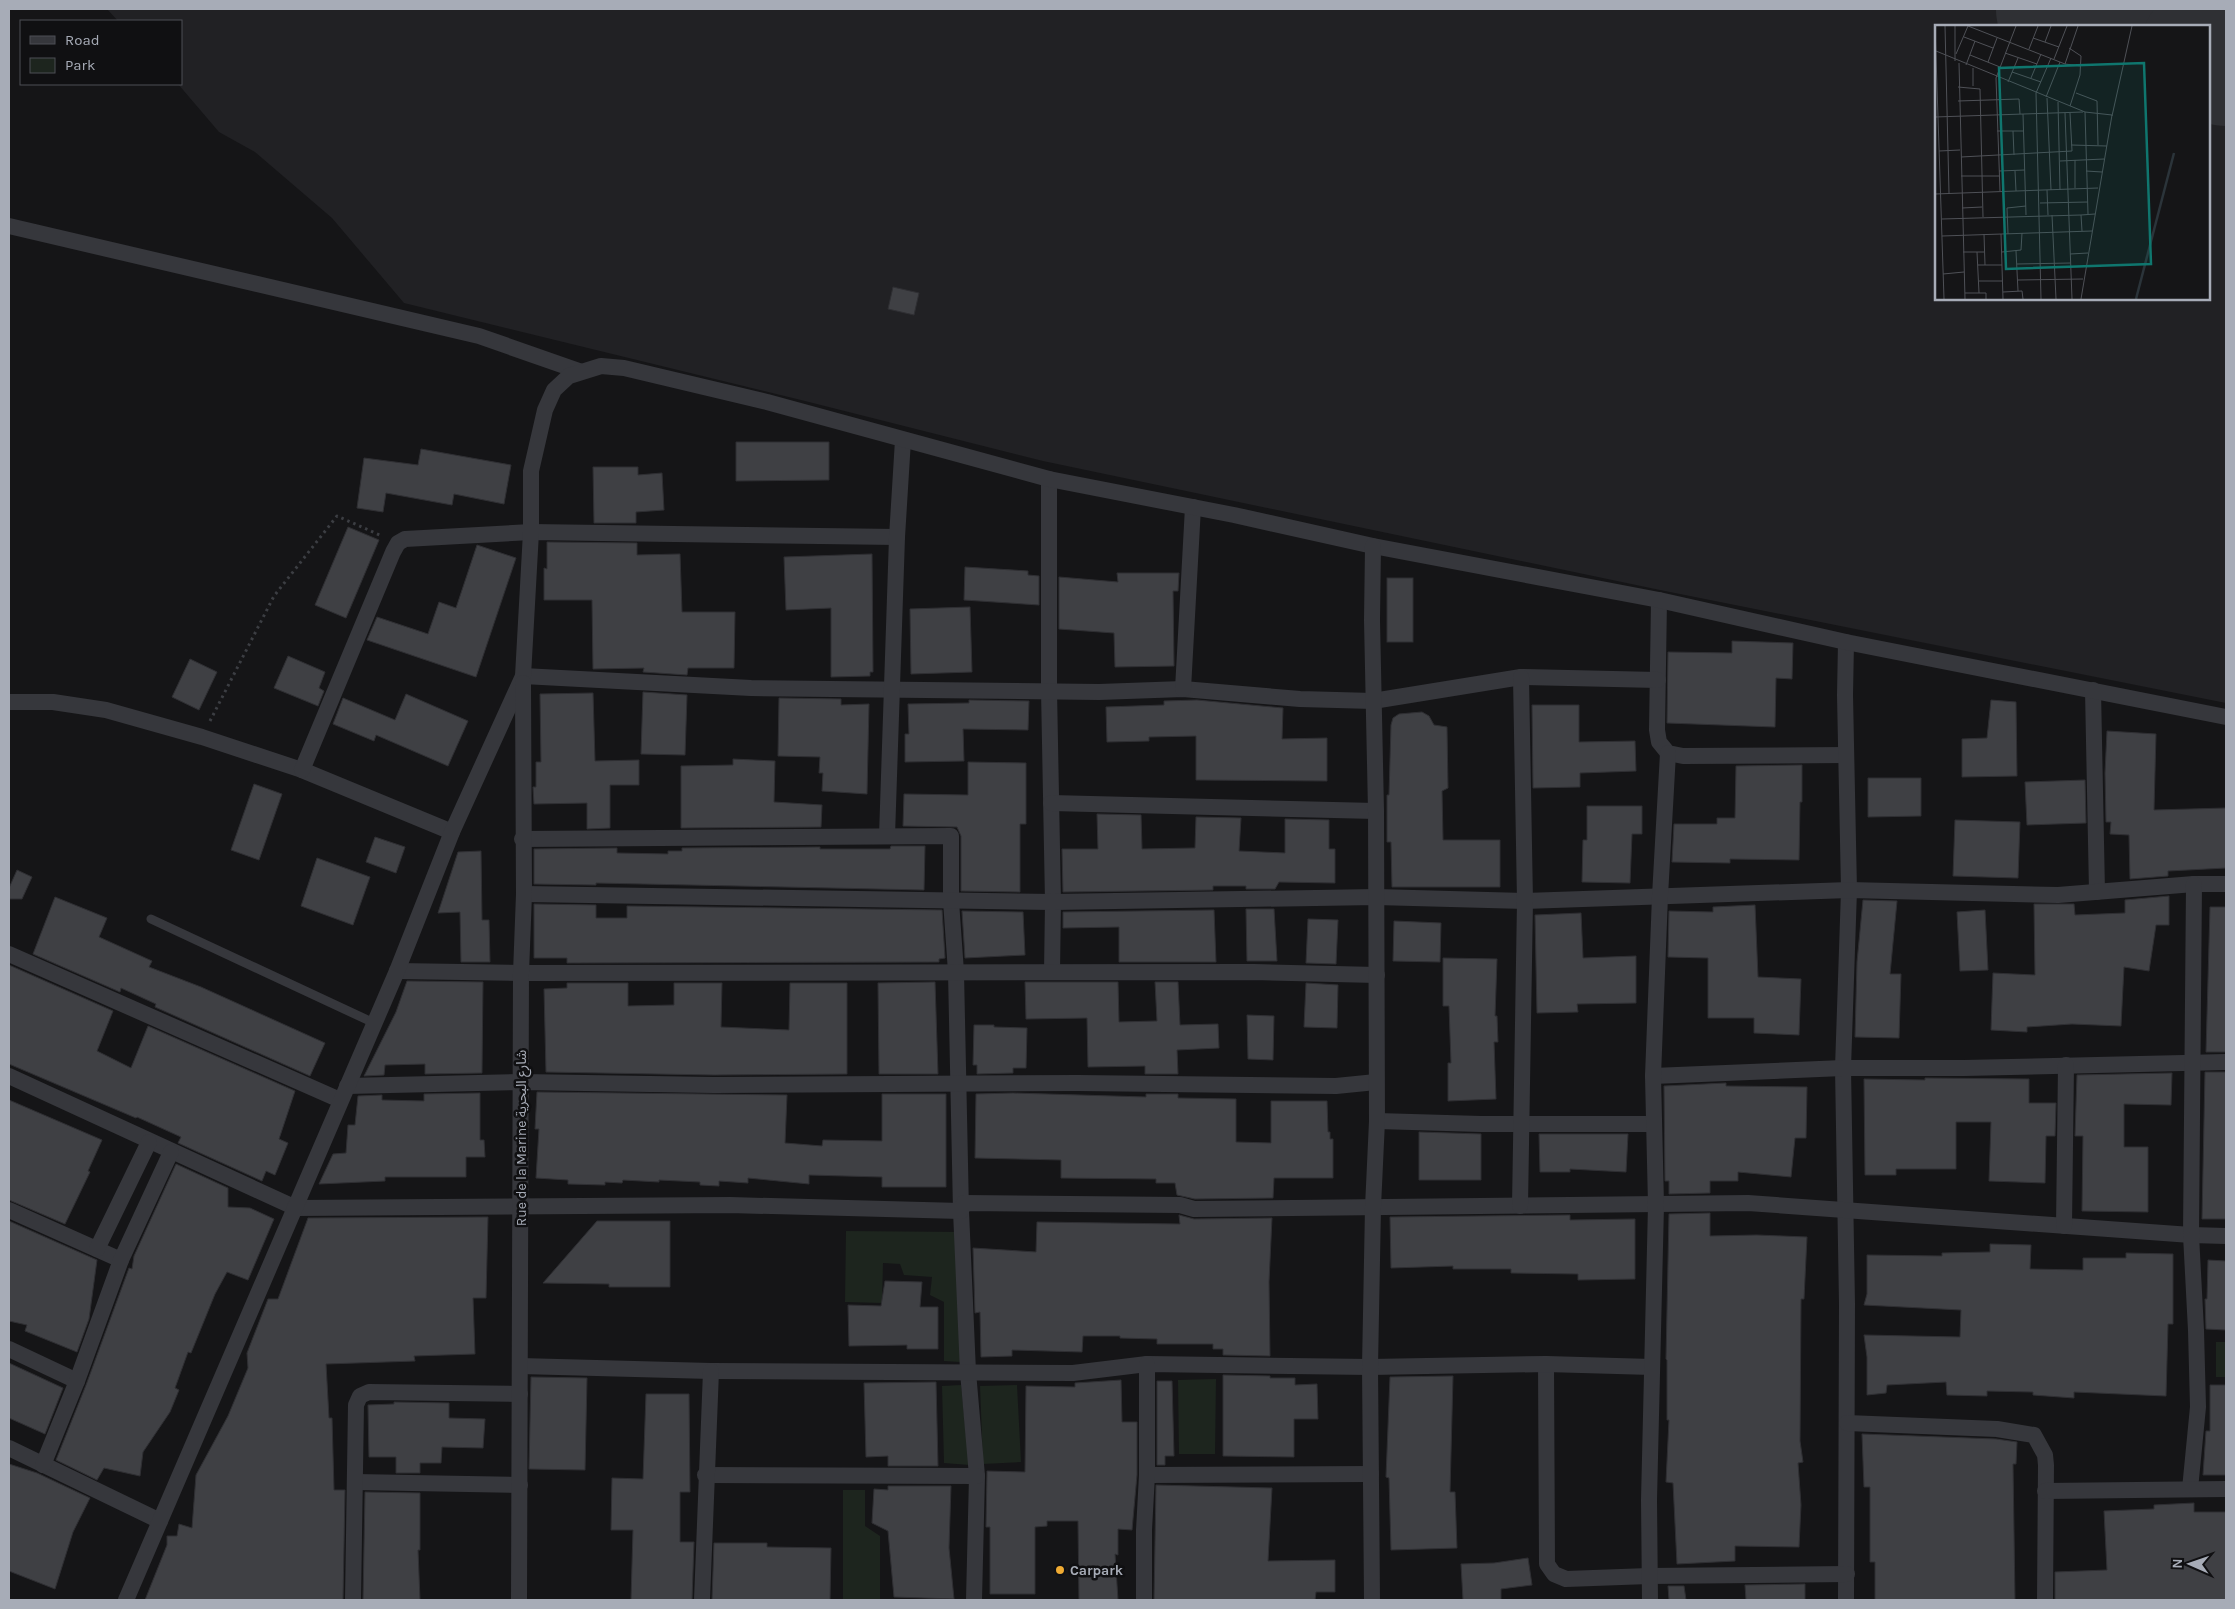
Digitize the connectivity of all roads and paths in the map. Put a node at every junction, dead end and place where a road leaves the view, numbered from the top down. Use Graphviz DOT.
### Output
graph roads {
  1 [pos="9,226"];
  2 [pos="580,371"];
  3 [pos="903,440"];
  4 [pos="1049,479"];
  5 [pos="1193,507"];
  6 [pos="531,532"];
  7 [pos="897,537"];
  8 [pos="398,543"];
  9 [pos="1374,546"];
  10 [pos="1658,600"];
  11 [pos="1846,642"];
  12 [pos="523,676"];
  13 [pos="1521,677"];
  14 [pos="1658,680"];
  15 [pos="1183,689"];
  16 [pos="891,690"];
  17 [pos="1049,690"];
  18 [pos="2093,690"];
  19 [pos="1374,701"];
  20 [pos="9,702"];
  21 [pos="2226,717"];
  22 [pos="202,737"];
  23 [pos="1668,753"];
  24 [pos="1846,755"];
  25 [pos="302,770"];
  26 [pos="1051,803"];
  27 [pos="1376,810"];
  28 [pos="452,832"];
  29 [pos="887,836"];
  30 [pos="522,839"];
  31 [pos="2194,884"];
  32 [pos="2226,884"];
  33 [pos="1849,890"];
  34 [pos="2097,892"];
  35 [pos="524,894"];
  36 [pos="1660,896"];
  37 [pos="1376,897"];
  38 [pos="951,900"];
  39 [pos="1525,901"];
  40 [pos="1053,902"];
  41 [pos="151,919"];
  42 [pos="9,954"];
  43 [pos="397,971"];
  44 [pos="956,972"];
  45 [pos="1052,972"];
  46 [pos="521,973"];
  47 [pos="1377,975"];
  48 [pos="374,1023"];
  49 [pos="2193,1062"];
  50 [pos="2226,1062"];
  51 [pos="2066,1065"];
  52 [pos="1843,1068"];
  53 [pos="9,1076"];
  54 [pos="1654,1076"];
  55 [pos="521,1082"];
  56 [pos="1376,1082"];
  57 [pos="957,1083"];
  58 [pos="343,1093"];
  59 [pos="1377,1121"];
  60 [pos="1522,1124"];
  61 [pos="1654,1124"];
  62 [pos="149,1142"];
  63 [pos="171,1152"];
  64 [pos="520,1205"];
  65 [pos="1656,1205"];
  66 [pos="1520,1206"];
  67 [pos="1373,1207"];
  68 [pos="296,1208"];
  69 [pos="9,1210"];
  70 [pos="960,1210"];
  71 [pos="1846,1210"];
  72 [pos="2064,1226"];
  73 [pos="2191,1235"];
  74 [pos="2226,1236"];
  75 [pos="97,1249"];
  76 [pos="121,1260"];
  77 [pos="9,1349"];
  78 [pos="1147,1364"];
  79 [pos="1546,1364"];
  80 [pos="520,1366"];
  81 [pos="1370,1367"];
  82 [pos="1652,1367"];
  83 [pos="711,1371"];
  84 [pos="968,1372"];
  85 [pos="77,1381"];
  86 [pos="520,1394"];
  87 [pos="1846,1423"];
  88 [pos="9,1448"];
  89 [pos="43,1465"];
  90 [pos="1371,1474"];
  91 [pos="705,1475"];
  92 [pos="1147,1475"];
  93 [pos="977,1476"];
  94 [pos="355,1482"];
  95 [pos="520,1485"];
  96 [pos="2226,1488"];
  97 [pos="2190,1489"];
  98 [pos="2045,1491"];
  99 [pos="160,1521"];
  100 [pos="1847,1574"];
  101 [pos="1649,1576"];
  102 [pos="126,1600"];
  103 [pos="353,1600"];
  104 [pos="519,1600"];
  105 [pos="702,1600"];
  106 [pos="974,1600"];
  107 [pos="1144,1600"];
  108 [pos="1372,1600"];
  109 [pos="1650,1600"];
  110 [pos="1846,1600"];
  111 [pos="2044,1600"];
  1 -- 2 [label="street"];
  2 -- 3 [label="street"];
  2 -- 6 [label="street, Rue de la Marine شارع البحرية"];
  3 -- 4 [label="street"];
  3 -- 7 [label="street"];
  4 -- 5 [label="street"];
  4 -- 17 [label="street"];
  5 -- 9 [label="street"];
  5 -- 15 [label="street"];
  6 -- 7 [label="street"];
  6 -- 8 [label="street"];
  6 -- 12 [label="street, Rue de la Marine شارع البحرية"];
  7 -- 16 [label="street"];
  8 -- 22 [label="path"];
  8 -- 25 [label="street"];
  9 -- 10 [label="street"];
  9 -- 19 [label="street"];
  10 -- 11 [label="street"];
  10 -- 14 [label="street"];
  11 -- 18 [label="street"];
  11 -- 24 [label="street"];
  12 -- 16 [label="street"];
  12 -- 28 [label="street"];
  12 -- 30 [label="street, Rue de la Marine شارع البحرية"];
  13 -- 14 [label="street"];
  13 -- 19 [label="street"];
  13 -- 39 [label="street"];
  14 -- 23 [label="street"];
  15 -- 17 [label="street"];
  15 -- 19 [label="street"];
  16 -- 17 [label="street"];
  16 -- 29 [label="street"];
  17 -- 26 [label="street"];
  18 -- 21 [label="street"];
  18 -- 34 [label="street"];
  19 -- 27 [label="street"];
  20 -- 22 [label="street"];
  22 -- 25 [label="street"];
  23 -- 24 [label="street"];
  23 -- 36 [label="street"];
  24 -- 33 [label="street"];
  25 -- 28 [label="street"];
  26 -- 27 [label="street"];
  26 -- 40 [label="street"];
  27 -- 37 [label="street"];
  28 -- 43 [label="street"];
  29 -- 30 [label="street"];
  29 -- 38 [label="street"];
  30 -- 35 [label="street, Rue de la Marine شارع البحرية"];
  31 -- 32 [label="street"];
  31 -- 34 [label="street"];
  31 -- 49 [label="street"];
  33 -- 34 [label="street"];
  33 -- 36 [label="street"];
  33 -- 52 [label="street"];
  35 -- 38 [label="street"];
  35 -- 46 [label="street, Rue de la Marine شارع البحرية"];
  36 -- 39 [label="street"];
  36 -- 54 [label="street"];
  37 -- 39 [label="street"];
  37 -- 40 [label="street"];
  37 -- 47 [label="street"];
  38 -- 40 [label="street"];
  38 -- 44 [label="street"];
  39 -- 60 [label="street"];
  40 -- 45 [label="street"];
  41 -- 48 [label="lane"];
  42 -- 58 [label="street"];
  43 -- 46 [label="street"];
  43 -- 48 [label="street"];
  44 -- 45 [label="street"];
  44 -- 46 [label="street"];
  44 -- 57 [label="street"];
  45 -- 47 [label="street"];
  46 -- 55 [label="street, Rue de la Marine شارع البحرية"];
  47 -- 56 [label="street"];
  48 -- 58 [label="street"];
  49 -- 50 [label="street"];
  49 -- 51 [label="street"];
  49 -- 73 [label="street"];
  51 -- 52 [label="street"];
  51 -- 72 [label="street"];
  52 -- 54 [label="street"];
  52 -- 71 [label="street"];
  53 -- 62 [label="street"];
  54 -- 61 [label="street"];
  55 -- 57 [label="street"];
  55 -- 58 [label="street"];
  55 -- 64 [label="street, Rue de la Marine شارع البحرية"];
  56 -- 57 [label="street"];
  56 -- 59 [label="street"];
  57 -- 70 [label="street"];
  58 -- 68 [label="street"];
  59 -- 60 [label="street"];
  59 -- 67 [label="street"];
  60 -- 61 [label="street"];
  60 -- 66 [label="street"];
  61 -- 65 [label="street"];
  62 -- 63 [label="street"];
  62 -- 75 [label="street"];
  63 -- 68 [label="street"];
  63 -- 76 [label="street"];
  64 -- 68 [label="street"];
  64 -- 70 [label="street"];
  64 -- 80 [label="street, Rue de la Marine شارع البحرية"];
  65 -- 66 [label="street"];
  65 -- 71 [label="street"];
  65 -- 82 [label="street"];
  66 -- 67 [label="street"];
  67 -- 70 [label="street"];
  67 -- 81 [label="street"];
  68 -- 99 [label="street"];
  69 -- 75 [label="street"];
  70 -- 84 [label="street"];
  71 -- 72 [label="street"];
  71 -- 87 [label="street"];
  72 -- 73 [label="street"];
  73 -- 74 [label="street"];
  73 -- 97 [label="street"];
  75 -- 76 [label="street"];
  76 -- 85 [label="street"];
  77 -- 85 [label="street"];
  78 -- 81 [label="street"];
  78 -- 84 [label="street"];
  78 -- 92 [label="street"];
  79 -- 81 [label="street"];
  79 -- 82 [label="street"];
  79 -- 101 [label="street"];
  80 -- 83 [label="street"];
  80 -- 86 [label="street, Rue de la Marine شارع البحرية"];
  81 -- 90 [label="street"];
  82 -- 101 [label="street"];
  83 -- 84 [label="street"];
  83 -- 91 [label="street"];
  84 -- 93 [label="street"];
  85 -- 89 [label="street"];
  86 -- 94 [label="street"];
  86 -- 95 [label="street, Rue de la Marine شارع البحرية"];
  87 -- 98 [label="street"];
  87 -- 100 [label="street"];
  88 -- 89 [label="street"];
  89 -- 99 [label="street"];
  90 -- 92 [label="street"];
  90 -- 108 [label="street"];
  91 -- 93 [label="street"];
  91 -- 105 [label="street"];
  92 -- 107 [label="street"];
  93 -- 106 [label="street"];
  94 -- 95 [label="street"];
  94 -- 103 [label="street"];
  95 -- 104 [label="street, Rue de la Marine شارع البحرية"];
  96 -- 97 [label="street"];
  97 -- 98 [label="street"];
  98 -- 111 [label="street"];
  99 -- 102 [label="street"];
  100 -- 101 [label="street"];
  100 -- 110 [label="street"];
  101 -- 109 [label="street"];
}
